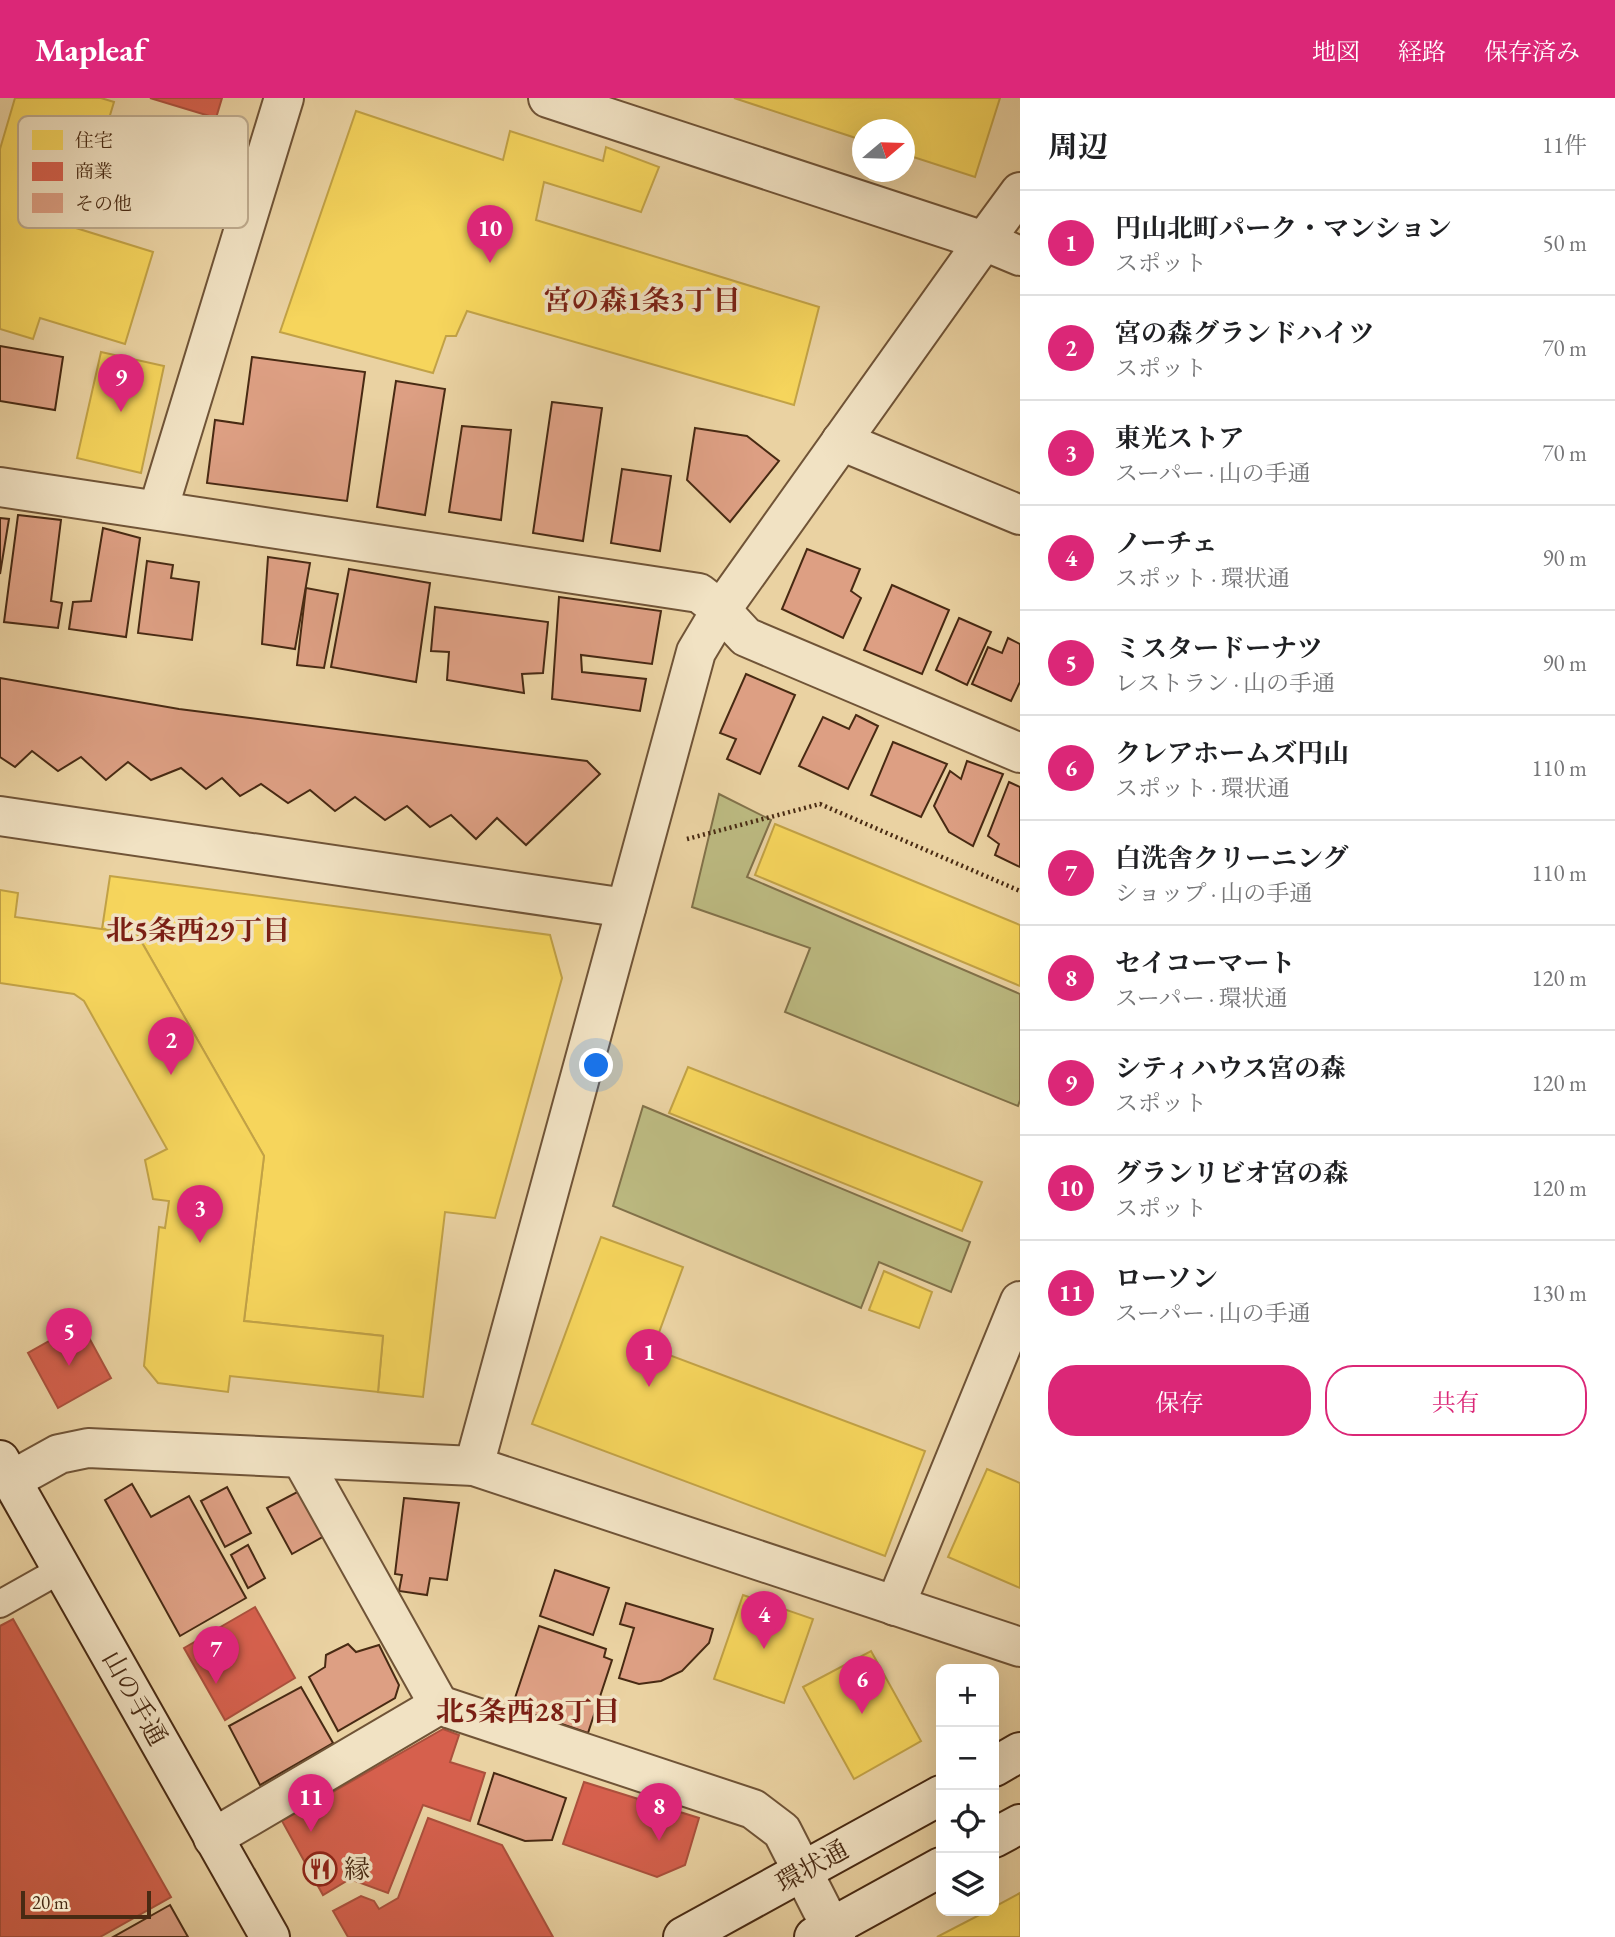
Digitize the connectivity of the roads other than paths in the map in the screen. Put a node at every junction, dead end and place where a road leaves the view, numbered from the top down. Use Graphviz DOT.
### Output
graph roads {
  1 [pos="285,98"];
  2 [pos="548,98"];
  3 [pos="1020,192"];
  4 [pos="248,218"];
  5 [pos="245,228"];
  6 [pos="984,241"];
  7 [pos="1020,256"];
  8 [pos="841,441"];
  9 [pos="0,487"];
  10 [pos="158,510"];
  11 [pos="1020,515"];
  12 [pos="721,610"];
  13 [pos="1020,753"];
  14 [pos="0,816"];
  15 [pos="626,908"];
  16 [pos="1020,1301"];
  17 [pos="301,1458"];
  18 [pos="474,1466"];
  19 [pos="6,1470"];
  20 [pos="62,1569"];
  21 [pos="0,1604"];
  22 [pos="895,1606"];
  23 [pos="1020,1647"];
  24 [pos="439,1706"];
  25 [pos="1020,1752"];
  26 [pos="999,1764"];
  27 [pos="936,1798"];
  28 [pos="1020,1824"];
  29 [pos="999,1835"];
  30 [pos="213,1838"];
  31 [pos="803,1870"];
  32 [pos="936,1870"];
  33 [pos="827,1934"];
  34 [pos="270,1937"];
  35 [pos="683,1937"];
  1 -- 4 [label="street"];
  2 -- 6 [label="street"];
  3 -- 6 [label="street"];
  5 -- 10 [label="street"];
  6 -- 7 [label="street"];
  6 -- 8 [label="street"];
  8 -- 11 [label="street"];
  8 -- 12 [label="street"];
  9 -- 10 [label="street"];
  10 -- 12 [label="street"];
  12 -- 13 [label="street"];
  12 -- 15 [label="street"];
  14 -- 15 [label="street"];
  15 -- 18 [label="street"];
  16 -- 22 [label="street"];
  17 -- 18 [label="street"];
  17 -- 19 [label="street"];
  17 -- 24 [label="street"];
  18 -- 22 [label="street"];
  19 -- 20 [label="street, 山の手通"];
  20 -- 21 [label="lane"];
  20 -- 30 [label="street, 山の手通"];
  22 -- 23 [label="street"];
  24 -- 30 [label="street"];
  24 -- 31 [label="street"];
  25 -- 26 [label="street"];
  27 -- 31 [label="street, 環状通"];
  28 -- 29 [label="street"];
  30 -- 34 [label="street, 山の手通"];
  31 -- 33 [label="street"];
  31 -- 35 [label="street, 環状通"];
  32 -- 33 [label="street"];
}
